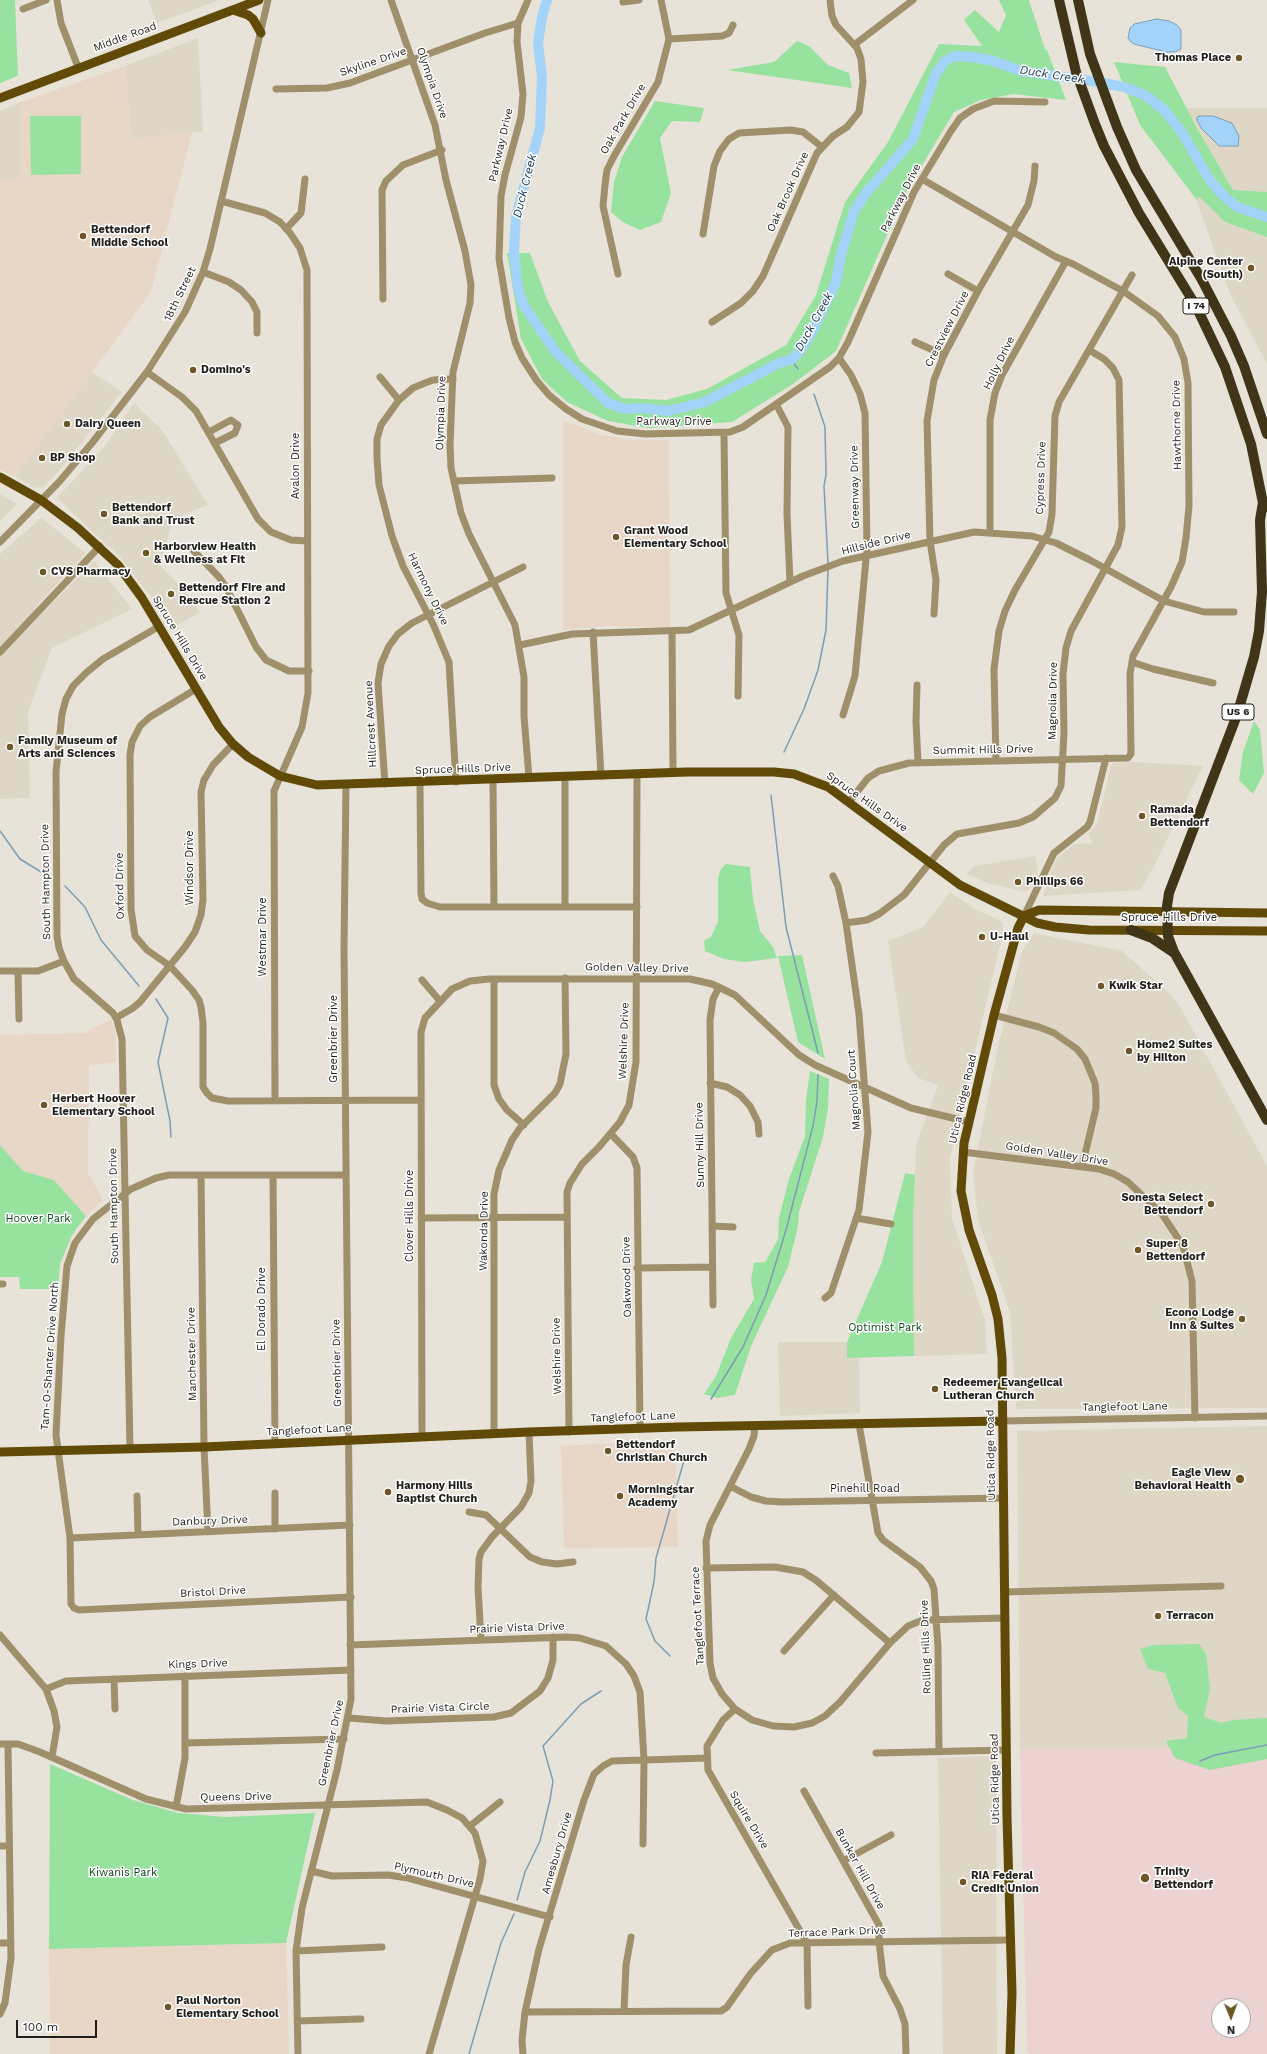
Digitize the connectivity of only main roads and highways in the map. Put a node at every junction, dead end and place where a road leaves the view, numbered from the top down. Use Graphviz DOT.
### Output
graph roads {
  1 [pos="259,0"];
  2 [pos="1059,0"];
  3 [pos="1078,0"];
  4 [pos="233,10"];
  5 [pos="261,33"];
  6 [pos="0,98"];
  7 [pos="1267,434"];
  8 [pos="0,477"];
  9 [pos="1263,502"];
  10 [pos="1267,526"];
  11 [pos="1168,912"];
  12 [pos="1267,913"];
  13 [pos="1024,916"];
  14 [pos="1131,930"];
  15 [pos="1168,930"];
  16 [pos="1267,931"];
  17 [pos="1174,952"];
  18 [pos="1267,1120"];
  19 [pos="1002,1421"];
  20 [pos="0,1452"];
  21 [pos="1012,2052"];
  1 -- 4 [label="main road, Middle Road"];
  2 -- 9 [label="highway, I 74"];
  3 -- 7 [label="highway, I 74"];
  4 -- 5 [label="main road"];
  4 -- 6 [label="main road, Middle Road"];
  8 -- 13 [label="main road, Spruce Hills Drive"];
  9 -- 10 [label="highway, I 74"];
  9 -- 11 [label="highway, US 6"];
  11 -- 12 [label="main road, Spruce Hills Drive"];
  11 -- 13 [label="main road, Spruce Hills Drive"];
  11 -- 15 [label="highway, US 6"];
  13 -- 14 [label="main road, Spruce Hills Drive"];
  13 -- 19 [label="main road, Utica Ridge Road"];
  14 -- 15 [label="main road, Spruce Hills Drive"];
  14 -- 17 [label="highway"];
  15 -- 16 [label="main road, Spruce Hills Drive"];
  15 -- 17 [label="highway"];
  17 -- 18 [label="highway"];
  19 -- 20 [label="main road, Tanglefoot Lane"];
  19 -- 21 [label="main road, Utica Ridge Road"];
}
